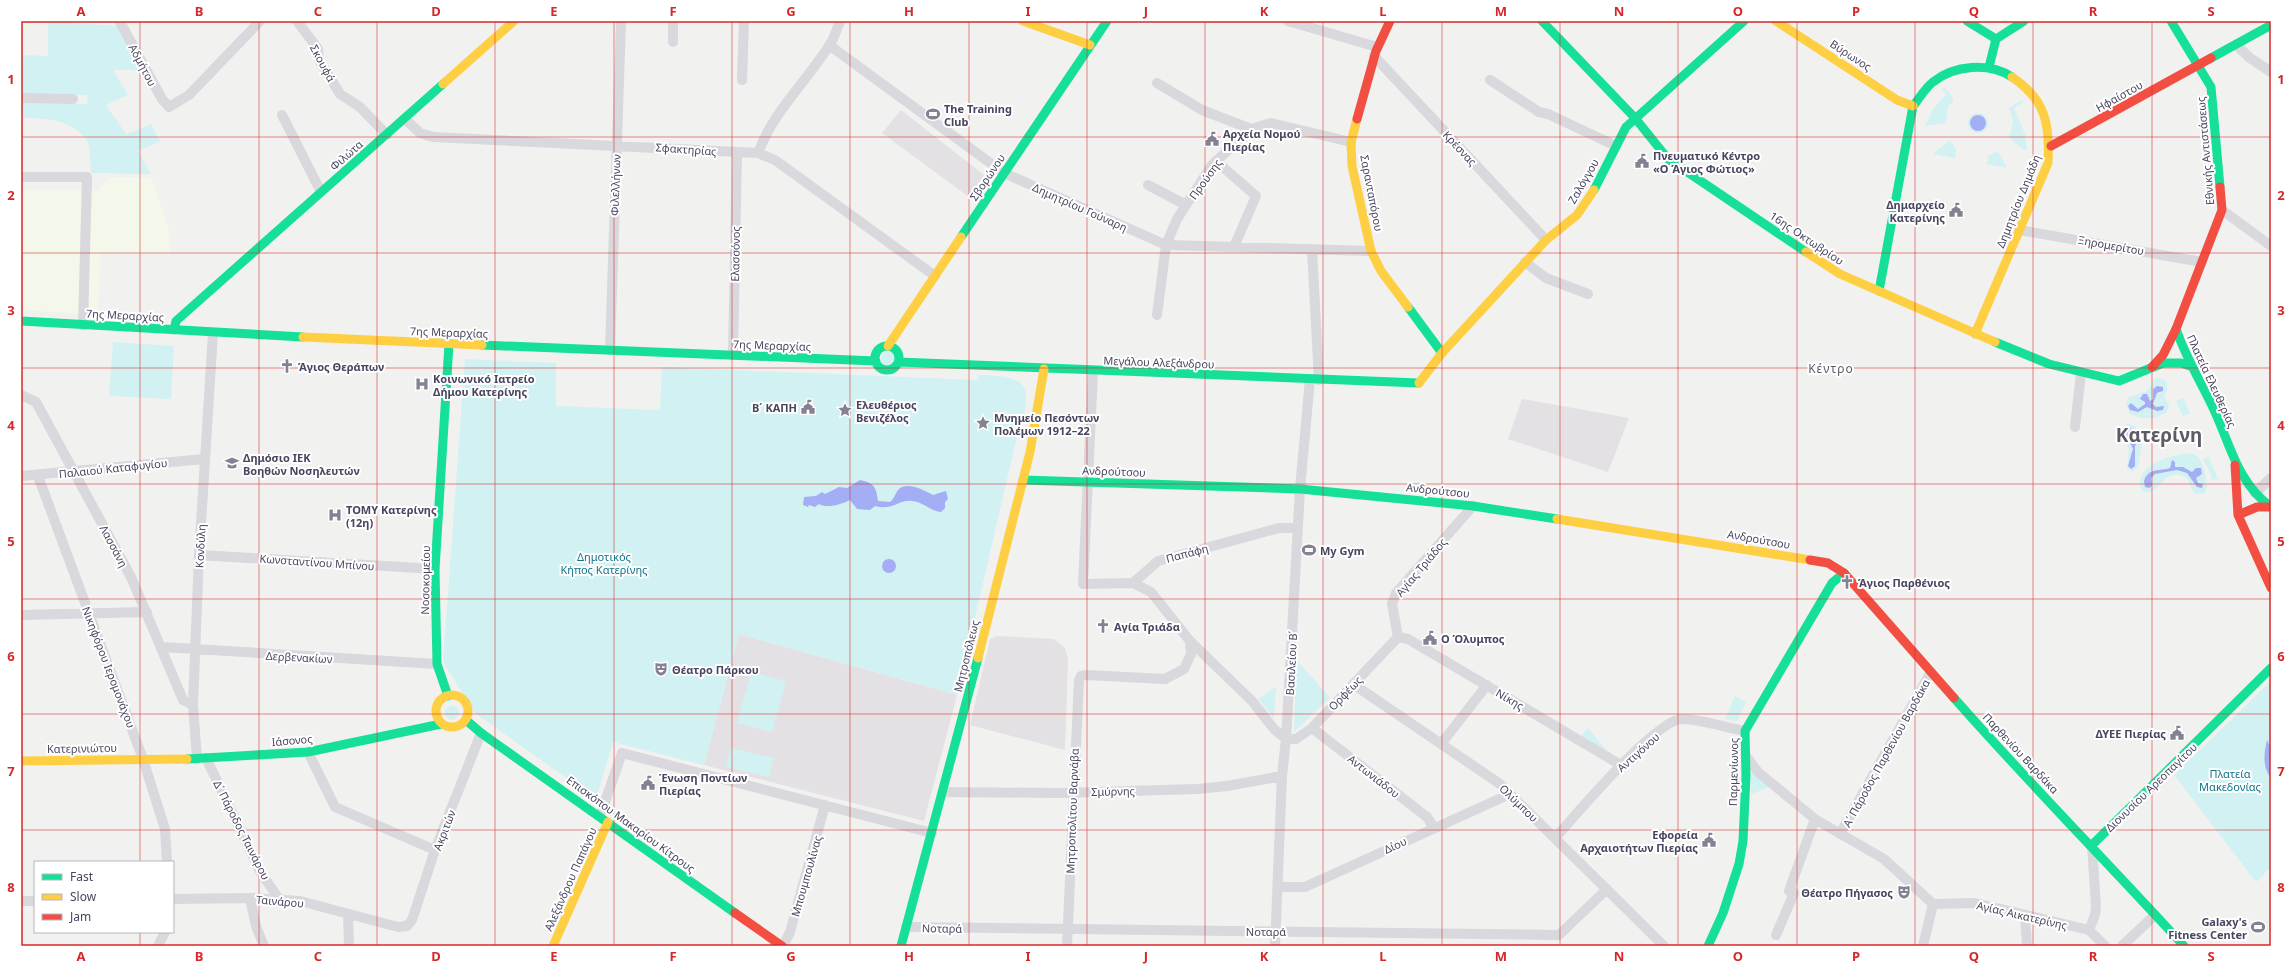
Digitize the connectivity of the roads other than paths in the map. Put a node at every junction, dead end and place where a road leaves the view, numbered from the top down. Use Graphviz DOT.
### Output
graph roads {
  1 [pos="260,21"];
  2 [pos="297,21"];
  3 [pos="514,21"];
  4 [pos="621,21"];
  5 [pos="673,21"];
  6 [pos="744,21"];
  7 [pos="840,21"];
  8 [pos="1023,21"];
  9 [pos="1107,21"];
  10 [pos="1288,21"];
  11 [pos="1390,21"];
  12 [pos="1542,21"];
  13 [pos="1744,21"];
  14 [pos="1776,21"];
  15 [pos="1967,21"];
  16 [pos="2024,21"];
  17 [pos="2171,21"];
  18 [pos="120,22"];
  19 [pos="2271,25"];
  20 [pos="1996,38"];
  21 [pos="673,42"];
  22 [pos="829,45"];
  23 [pos="1090,45"];
  24 [pos="2232,47"];
  25 [pos="1376,52"];
  26 [pos="2198,66"];
  27 [pos="1989,67"];
  28 [pos="2271,72"];
  29 [pos="742,80"];
  30 [pos="1490,80"];
  31 [pos="1157,83"];
  32 [pos="2211,87"];
  33 [pos="21,98"];
  34 [pos="73,99"];
  35 [pos="1913,106"];
  36 [pos="282,116"];
  37 [pos="405,118"];
  38 [pos="1635,118"];
  39 [pos="1251,129"];
  40 [pos="386,135"];
  41 [pos="1351,142"];
  42 [pos="616,145"];
  43 [pos="1616,146"];
  44 [pos="2051,146"];
  45 [pos="737,153"];
  46 [pos="758,153"];
  47 [pos="1216,161"];
  48 [pos="1004,173"];
  49 [pos="21,176"];
  50 [pos="1148,185"];
  51 [pos="321,192"];
  52 [pos="1186,205"];
  53 [pos="2222,210"];
  54 [pos="2019,230"];
  55 [pos="1546,240"];
  56 [pos="1166,245"];
  57 [pos="2271,246"];
  58 [pos="1234,247"];
  59 [pos="1312,250"];
  60 [pos="1371,251"];
  61 [pos="1526,262"];
  62 [pos="2202,262"];
  63 [pos="935,276"];
  64 [pos="1879,291"];
  65 [pos="1588,294"];
  66 [pos="193,306"];
  67 [pos="1157,315"];
  68 [pos="21,321"];
  69 [pos="83,325"];
  70 [pos="2176,329"];
  71 [pos="174,330"];
  72 [pos="191,332"];
  73 [pos="213,333"];
  74 [pos="1975,334"];
  75 [pos="449,344"];
  76 [pos="888,346"];
  77 [pos="610,349"];
  78 [pos="1442,353"];
  79 [pos="733,355"];
  80 [pos="876,361"];
  81 [pos="899,362"];
  82 [pos="2190,366"];
  83 [pos="2152,368"];
  84 [pos="1044,369"];
  85 [pos="1093,372"];
  86 [pos="2081,373"];
  87 [pos="1314,380"];
  88 [pos="1418,383"];
  89 [pos="21,395"];
  90 [pos="2075,427"];
  91 [pos="204,459"];
  92 [pos="2235,464"];
  93 [pos="75,472"];
  94 [pos="21,476"];
  95 [pos="38,476"];
  96 [pos="2271,478"];
  97 [pos="1023,480"];
  98 [pos="1087,482"];
  99 [pos="1300,489"];
  100 [pos="2255,493"];
  101 [pos="1474,506"];
  102 [pos="2270,507"];
  103 [pos="2238,515"];
  104 [pos="1298,528"];
  105 [pos="199,555"];
  106 [pos="435,569"];
  107 [pos="1844,574"];
  108 [pos="1133,583"];
  109 [pos="2271,588"];
  110 [pos="146,612"];
  111 [pos="88,614"];
  112 [pos="21,615"];
  113 [pos="1398,637"];
  114 [pos="1190,641"];
  115 [pos="162,647"];
  116 [pos="195,651"];
  117 [pos="437,664"];
  118 [pos="2271,668"];
  119 [pos="1931,672"];
  120 [pos="1353,684"];
  121 [pos="1487,685"];
  122 [pos="448,696"];
  123 [pos="192,705"];
  124 [pos="466,720"];
  125 [pos="441,724"];
  126 [pos="1312,728"];
  127 [pos="1745,731"];
  128 [pos="481,733"];
  129 [pos="1286,739"];
  130 [pos="1441,744"];
  131 [pos="308,752"];
  132 [pos="1746,755"];
  133 [pos="143,759"];
  134 [pos="202,759"];
  135 [pos="21,761"];
  136 [pos="1621,765"];
  137 [pos="1282,776"];
  138 [pos="943,792"];
  139 [pos="1072,793"];
  140 [pos="1510,794"];
  141 [pos="825,804"];
  142 [pos="600,816"];
  143 [pos="1815,819"];
  144 [pos="608,822"];
  145 [pos="1434,828"];
  146 [pos="932,833"];
  147 [pos="1840,834"];
  148 [pos="1555,838"];
  149 [pos="2092,845"];
  150 [pos="435,850"];
  151 [pos="167,861"];
  152 [pos="1279,887"];
  153 [pos="1607,889"];
  154 [pos="250,898"];
  155 [pos="174,899"];
  156 [pos="279,899"];
  157 [pos="21,901"];
  158 [pos="34,901"];
  159 [pos="1933,904"];
  160 [pos="348,914"];
  161 [pos="2025,915"];
  162 [pos="2155,915"];
  163 [pos="407,926"];
  164 [pos="906,927"];
  165 [pos="1068,930"];
  166 [pos="2089,930"];
  167 [pos="1276,931"];
  168 [pos="165,933"];
  169 [pos="1776,934"];
  170 [pos="158,946"];
  171 [pos="264,946"];
  172 [pos="348,946"];
  173 [pos="553,946"];
  174 [pos="782,946"];
  175 [pos="901,946"];
  176 [pos="1067,946"];
  177 [pos="1275,946"];
  178 [pos="1664,946"];
  179 [pos="1708,946"];
  180 [pos="1923,946"];
  181 [pos="2027,946"];
  182 [pos="2105,946"];
  183 [pos="2122,946"];
  184 [pos="2184,946"];
  1 -- 18 [label="street, Αδμήτου"];
  2 -- 40 [label="street, Σκουφά"];
  3 -- 37 [label="street, Φιλώτα"];
  4 -- 42 [label="street, Φιλελλήνων"];
  5 -- 21 [label="street"];
  6 -- 29 [label="street"];
  7 -- 22 [label="street"];
  8 -- 23 [label="street"];
  9 -- 23 [label="street, Σβορώνου"];
  10 -- 25 [label="street"];
  11 -- 25 [label="street, Σαρανταπόρου"];
  12 -- 38 [label="street, 16ης Οκτωβρίου"];
  13 -- 38 [label="street, Ζαλόγγου"];
  14 -- 35 [label="street, Βύρωνος"];
  15 -- 20 [label="street"];
  16 -- 20 [label="street"];
  17 -- 26 [label="street, Εθνικής Αντιστάσεως"];
  19 -- 24 [label="street, Ηφαίστου"];
  20 -- 27 [label="street"];
  22 -- 46 [label="street"];
  22 -- 48 [label="street, Δημητρίου Γούναρη"];
  23 -- 48 [label="street, Σβορώνου"];
  24 -- 26 [label="street, Ηφαίστου"];
  24 -- 28 [label="street"];
  24 -- 32 [label="street"];
  25 -- 41 [label="street, Σαρανταπόρου"];
  25 -- 55 [label="street, Κρέσνας"];
  26 -- 32 [label="street, Εθνικής Αντιστάσεως"];
  26 -- 44 [label="street, Ηφαίστου"];
  27 -- 35 [label="street, Δημητρίου Δημάδη"];
  27 -- 44 [label="street, Δημητρίου Δημάδη"];
  30 -- 43 [label="street"];
  31 -- 39 [label="street"];
  32 -- 53 [label="street, Εθνικής Αντιστάσεως"];
  33 -- 34 [label="street"];
  35 -- 64 [label="street, Δημητρίου Δημάδη"];
  36 -- 51 [label="street"];
  37 -- 40 [label="street, Φιλώτα"];
  37 -- 42 [label="street, Σφακτηρίας"];
  38 -- 43 [label="street, Ζαλόγγου"];
  38 -- 64 [label="street, 16ης Οκτωβρίου"];
  39 -- 41 [label="street, Προύσης"];
  39 -- 47 [label="street, Προύσης"];
  40 -- 51 [label="street, Φιλώτα"];
  41 -- 60 [label="street, Σαρανταπόρου"];
  42 -- 45 [label="street, Σφακτηρίας"];
  42 -- 77 [label="street, Φιλελλήνων"];
  43 -- 55 [label="street, Ζαλόγγου"];
  44 -- 54 [label="street, Δημητρίου Δημάδη"];
  45 -- 46 [label="street, Σφακτηρίας"];
  45 -- 79 [label="street, Ελασσόνος"];
  46 -- 63 [label="street, Σφακτηρίας"];
  47 -- 52 [label="street, Προύσης"];
  47 -- 58 [label="street"];
  48 -- 56 [label="street, Δημητρίου Γούναρη"];
  48 -- 63 [label="street, Σβορώνου"];
  49 -- 69 [label="street"];
  50 -- 52 [label="street"];
  51 -- 66 [label="street, Φιλώτα"];
  52 -- 56 [label="street, Προύσης"];
  53 -- 57 [label="street"];
  53 -- 62 [label="street, Εθνικής Αντιστάσεως"];
  54 -- 62 [label="street, Ξηρομερίτου"];
  54 -- 74 [label="street, Δημητρίου Δημάδη"];
  55 -- 61 [label="street, Ζαλόγγου"];
  56 -- 58 [label="street, Δημητρίου Γούναρη"];
  56 -- 67 [label="street, Προύσης"];
  58 -- 59 [label="street, Δημητρίου Γούναρη"];
  59 -- 60 [label="street, Δημητρίου Γούναρη"];
  59 -- 87 [label="street, Βασιλείου Β΄"];
  60 -- 78 [label="street, Σαρανταπόρου"];
  61 -- 65 [label="street"];
  61 -- 78 [label="street, Ζαλόγγου"];
  62 -- 70 [label="street, Εθνικής Αντιστάσεως"];
  63 -- 76 [label="street, Σβορώνου"];
  64 -- 74 [label="street, 16ης Οκτωβρίου"];
  66 -- 71 [label="street, Φιλώτα"];
  66 -- 72 [label="street"];
  68 -- 69 [label="street, 7ης Μεραρχίας"];
  69 -- 71 [label="street, 7ης Μεραρχίας"];
  70 -- 82 [label="street, Πλατεία Ελευθερίας"];
  70 -- 83 [label="street, Εθνικής Αντιστάσεως"];
  71 -- 72 [label="street, 7ης Μεραρχίας"];
  72 -- 73 [label="street, 7ης Μεραρχίας"];
  73 -- 75 [label="street, 7ης Μεραρχίας"];
  73 -- 91 [label="street, Κονδύλη"];
  74 -- 86 [label="street, 16ης Οκτωβρίου"];
  75 -- 77 [label="street, 7ης Μεραρχίας"];
  75 -- 106 [label="street, Νοσοκομείου"];
  76 -- 80 [label="street"];
  76 -- 81 [label="street"];
  77 -- 79 [label="street, 7ης Μεραρχίας"];
  78 -- 88 [label="street, Ζαλόγγου"];
  79 -- 80 [label="street, 7ης Μεραρχίας"];
  80 -- 81 [label="street"];
  81 -- 84 [label="street, Μεγάλου Αλεξάνδρου"];
  82 -- 83 [label="street"];
  82 -- 92 [label="street, Πλατεία Ελευθερίας"];
  83 -- 86 [label="street, 16ης Οκτωβρίου"];
  84 -- 85 [label="street, Μεγάλου Αλεξάνδρου"];
  84 -- 97 [label="street, Μητροπόλεως"];
  85 -- 87 [label="street, Μεγάλου Αλεξάνδρου"];
  85 -- 98 [label="street"];
  86 -- 90 [label="street"];
  87 -- 88 [label="street, Μεγάλου Αλεξάνδρου"];
  87 -- 99 [label="street, Βασιλείου Β΄"];
  89 -- 93 [label="street, Λασσάνη"];
  91 -- 93 [label="street, Παλαιού Καταφυγίου"];
  91 -- 105 [label="street, Κονδύλη"];
  92 -- 100 [label="street, Πλατεία Ελευθερίας"];
  92 -- 103 [label="street, Πλατεία Ελευθερίας"];
  93 -- 95 [label="street, Παλαιού Καταφυγίου"];
  93 -- 110 [label="street, Λασσάνη"];
  94 -- 95 [label="street, Παλαιού Καταφυγίου"];
  95 -- 111 [label="street, Νικηφόρου Ιερομονάχου"];
  96 -- 100 [label="street"];
  97 -- 98 [label="street, Ανδρούτσου"];
  97 -- 138 [label="street, Μητροπόλεως"];
  98 -- 99 [label="street, Ανδρούτσου"];
  98 -- 108 [label="street"];
  99 -- 101 [label="street, Ανδρούτσου"];
  99 -- 104 [label="street, Βασιλείου Β΄"];
  100 -- 102 [label="street, Πλατεία Ελευθερίας"];
  101 -- 107 [label="street, Ανδρούτσου"];
  101 -- 113 [label="street, Αγίας Τριάδος"];
  102 -- 103 [label="street"];
  103 -- 109 [label="street, Πλατεία Ελευθερίας"];
  104 -- 108 [label="street, Παπάφη"];
  104 -- 129 [label="street, Βασιλείου Β΄"];
  105 -- 106 [label="street, Κωνσταντίνου Μπίνου"];
  105 -- 116 [label="street, Κονδύλη"];
  106 -- 117 [label="street, Νοσοκομείου"];
  107 -- 119 [label="street, Παρθενίου Βαρδάκα"];
  107 -- 127 [label="street, Παρμενίωνος"];
  108 -- 114 [label="street"];
  110 -- 111 [label="street"];
  110 -- 115 [label="street, Λασσάνη"];
  111 -- 112 [label="street"];
  111 -- 133 [label="street, Νικηφόρου Ιερομονάχου"];
  113 -- 120 [label="street, Ορφέως"];
  113 -- 121 [label="street, Νίκης"];
  114 -- 129 [label="street"];
  114 -- 139 [label="street, Μητροπολίτου Βαρνάβα"];
  115 -- 116 [label="street, Δερβενακίων"];
  115 -- 123 [label="street, Λασσάνη"];
  116 -- 117 [label="street, Δερβενακίων"];
  116 -- 123 [label="street, Κονδύλη"];
  117 -- 122 [label="street, Νοσοκομείου"];
  118 -- 149 [label="street, Διονυσίου Αρεοπαγίτου"];
  119 -- 147 [label="street, Α΄ Πάροδος Παρθενίου Βαρδάκα"];
  119 -- 149 [label="street, Παρθενίου Βαρδάκα"];
  120 -- 126 [label="street, Ορφέως"];
  120 -- 130 [label="street, Ολύμπου"];
  121 -- 130 [label="street"];
  121 -- 136 [label="street, Νίκης"];
  122 -- 124 [label="street"];
  122 -- 125 [label="street"];
  123 -- 134 [label="street, Κονδύλη"];
  124 -- 125 [label="street"];
  124 -- 128 [label="street, Επισκόπου Μακαρίου Κίτρους"];
  125 -- 131 [label="street, Ιάσονος"];
  126 -- 129 [label="street, Ορφέως"];
  126 -- 145 [label="street, Αντωνιάδου"];
  127 -- 132 [label="street, Παρμενίωνος"];
  127 -- 136 [label="street, Αντιγόνου"];
  128 -- 142 [label="street, Επισκόπου Μακαρίου Κίτρους"];
  128 -- 150 [label="street, Ακριτών"];
  129 -- 137 [label="street, Βασιλείου Β΄"];
  130 -- 140 [label="street, Ολύμπου"];
  131 -- 134 [label="street, Ιάσονος"];
  131 -- 150 [label="street"];
  132 -- 143 [label="street"];
  132 -- 179 [label="street, Παρμενίωνος"];
  133 -- 134 [label="street, Ιάσονος"];
  133 -- 135 [label="street, Κατερινιώτου"];
  133 -- 151 [label="street, Νικηφόρου Ιερομονάχου"];
  134 -- 156 [label="street, Δ΄ Πάροδος Ταινάρου"];
  136 -- 148 [label="street, Αντιγόνου"];
  137 -- 139 [label="street, Σμύρνης"];
  137 -- 152 [label="street, Βασιλείου Β΄"];
  138 -- 139 [label="street, Σμύρνης"];
  138 -- 146 [label="street, Μητροπόλεως"];
  139 -- 165 [label="street, Μητροπολίτου Βαρνάβα"];
  140 -- 145 [label="street, Δίου"];
  140 -- 148 [label="street, Ολύμπου"];
  141 -- 142 [label="street"];
  141 -- 146 [label="street"];
  141 -- 174 [label="street, Μπουμπουλίνας"];
  142 -- 144 [label="street, Επισκόπου Μακαρίου Κίτρους"];
  143 -- 147 [label="street"];
  143 -- 169 [label="street"];
  144 -- 173 [label="street, Αλεξάνδρου Παπάγου"];
  144 -- 174 [label="street, Επισκόπου Μακαρίου Κίτρους"];
  145 -- 152 [label="street, Δίου"];
  146 -- 164 [label="street, Μητροπόλεως"];
  147 -- 159 [label="street"];
  148 -- 153 [label="street, Ολύμπου"];
  149 -- 162 [label="street, Παρθενίου Βαρδάκα"];
  149 -- 166 [label="street"];
  150 -- 163 [label="street, Ακριτών"];
  152 -- 167 [label="street, Βασιλείου Β΄"];
  153 -- 167 [label="street, Νοταρά"];
  153 -- 178 [label="street, Ολύμπου"];
  154 -- 155 [label="street, Ταινάρου"];
  154 -- 156 [label="street, Ταινάρου"];
  154 -- 171 [label="street"];
  156 -- 160 [label="street, Ταινάρου"];
  157 -- 158 [label="street"];
  159 -- 161 [label="street, Αγίας Αικατερίνης"];
  159 -- 180 [label="street"];
  160 -- 163 [label="street, Ταινάρου"];
  160 -- 172 [label="street"];
  161 -- 166 [label="street, Αγίας Αικατερίνης"];
  161 -- 181 [label="street"];
  162 -- 183 [label="street"];
  162 -- 184 [label="street, Παρθενίου Βαρδάκα"];
  164 -- 165 [label="street, Νοταρά"];
  164 -- 175 [label="street, Μητροπόλεως"];
  165 -- 167 [label="street, Νοταρά"];
  165 -- 176 [label="street, Μητροπολίτου Βαρνάβα"];
  166 -- 182 [label="street"];
  167 -- 177 [label="street, Βασιλείου Β΄"];
  168 -- 170 [label="street"];
}
